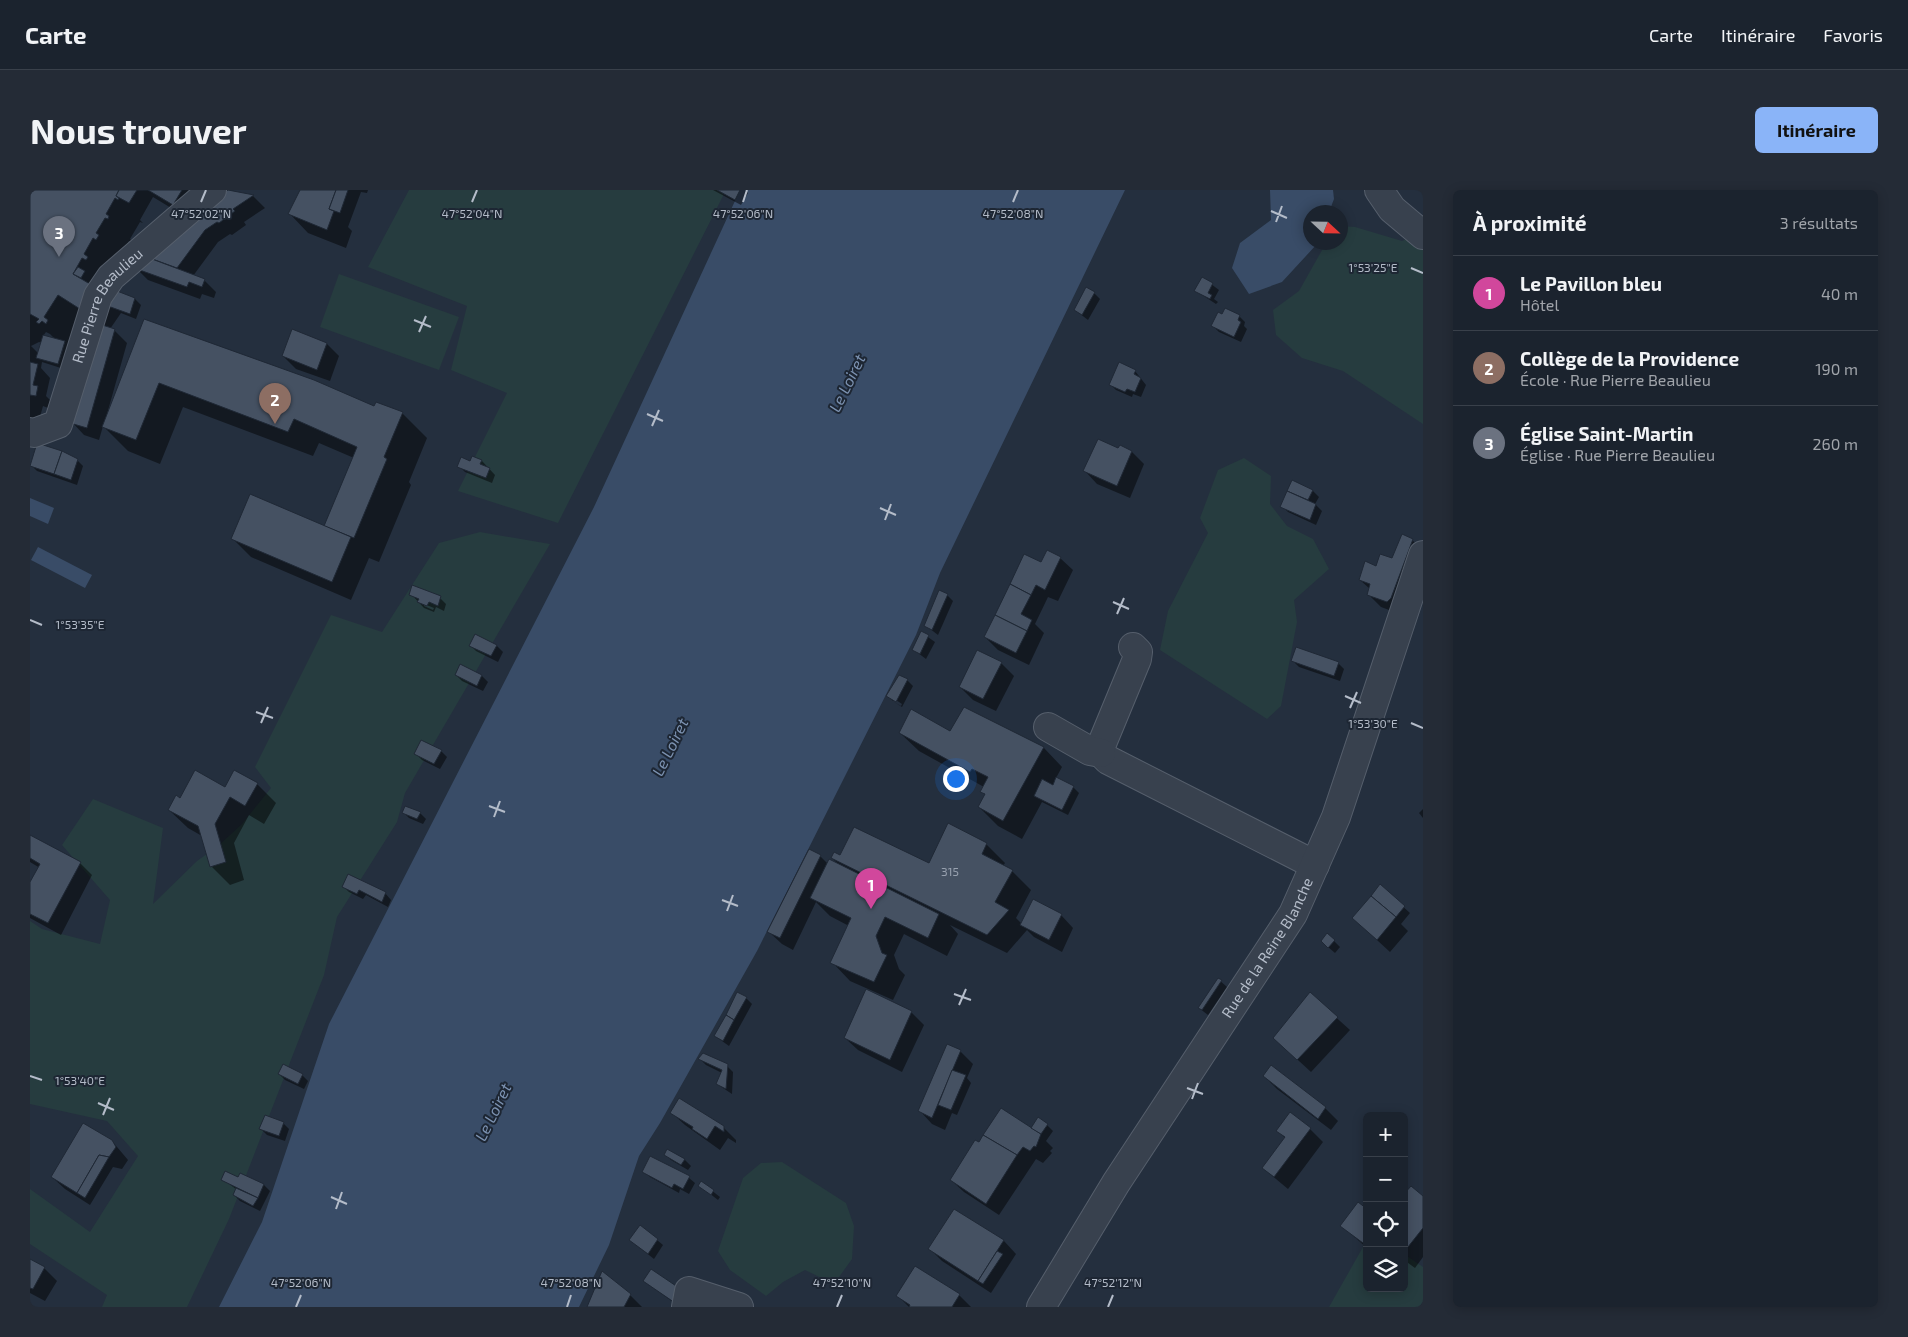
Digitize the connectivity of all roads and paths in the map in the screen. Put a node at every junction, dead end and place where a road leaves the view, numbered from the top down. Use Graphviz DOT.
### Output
graph roads {
  1 [pos="212,190"];
  2 [pos="1379,190"];
  3 [pos="1423,235"];
  4 [pos="30,432"];
  5 [pos="1423,555"];
  6 [pos="1133,647"];
  7 [pos="1048,726"];
  8 [pos="1101,753"];
  9 [pos="1315,865"];
  10 [pos="688,1299"];
  11 [pos="739,1307"];
  12 [pos="1041,1307"];
  1 -- 4 [label="street, Rue Pierre Beaulieu"];
  2 -- 3 [label="street"];
  5 -- 9 [label="street, Rue de la Reine Blanche"];
  6 -- 8 [label="street"];
  7 -- 8 [label="street"];
  8 -- 9 [label="street"];
  9 -- 12 [label="street, Rue de la Reine Blanche"];
  10 -- 11 [label="street"];
}
